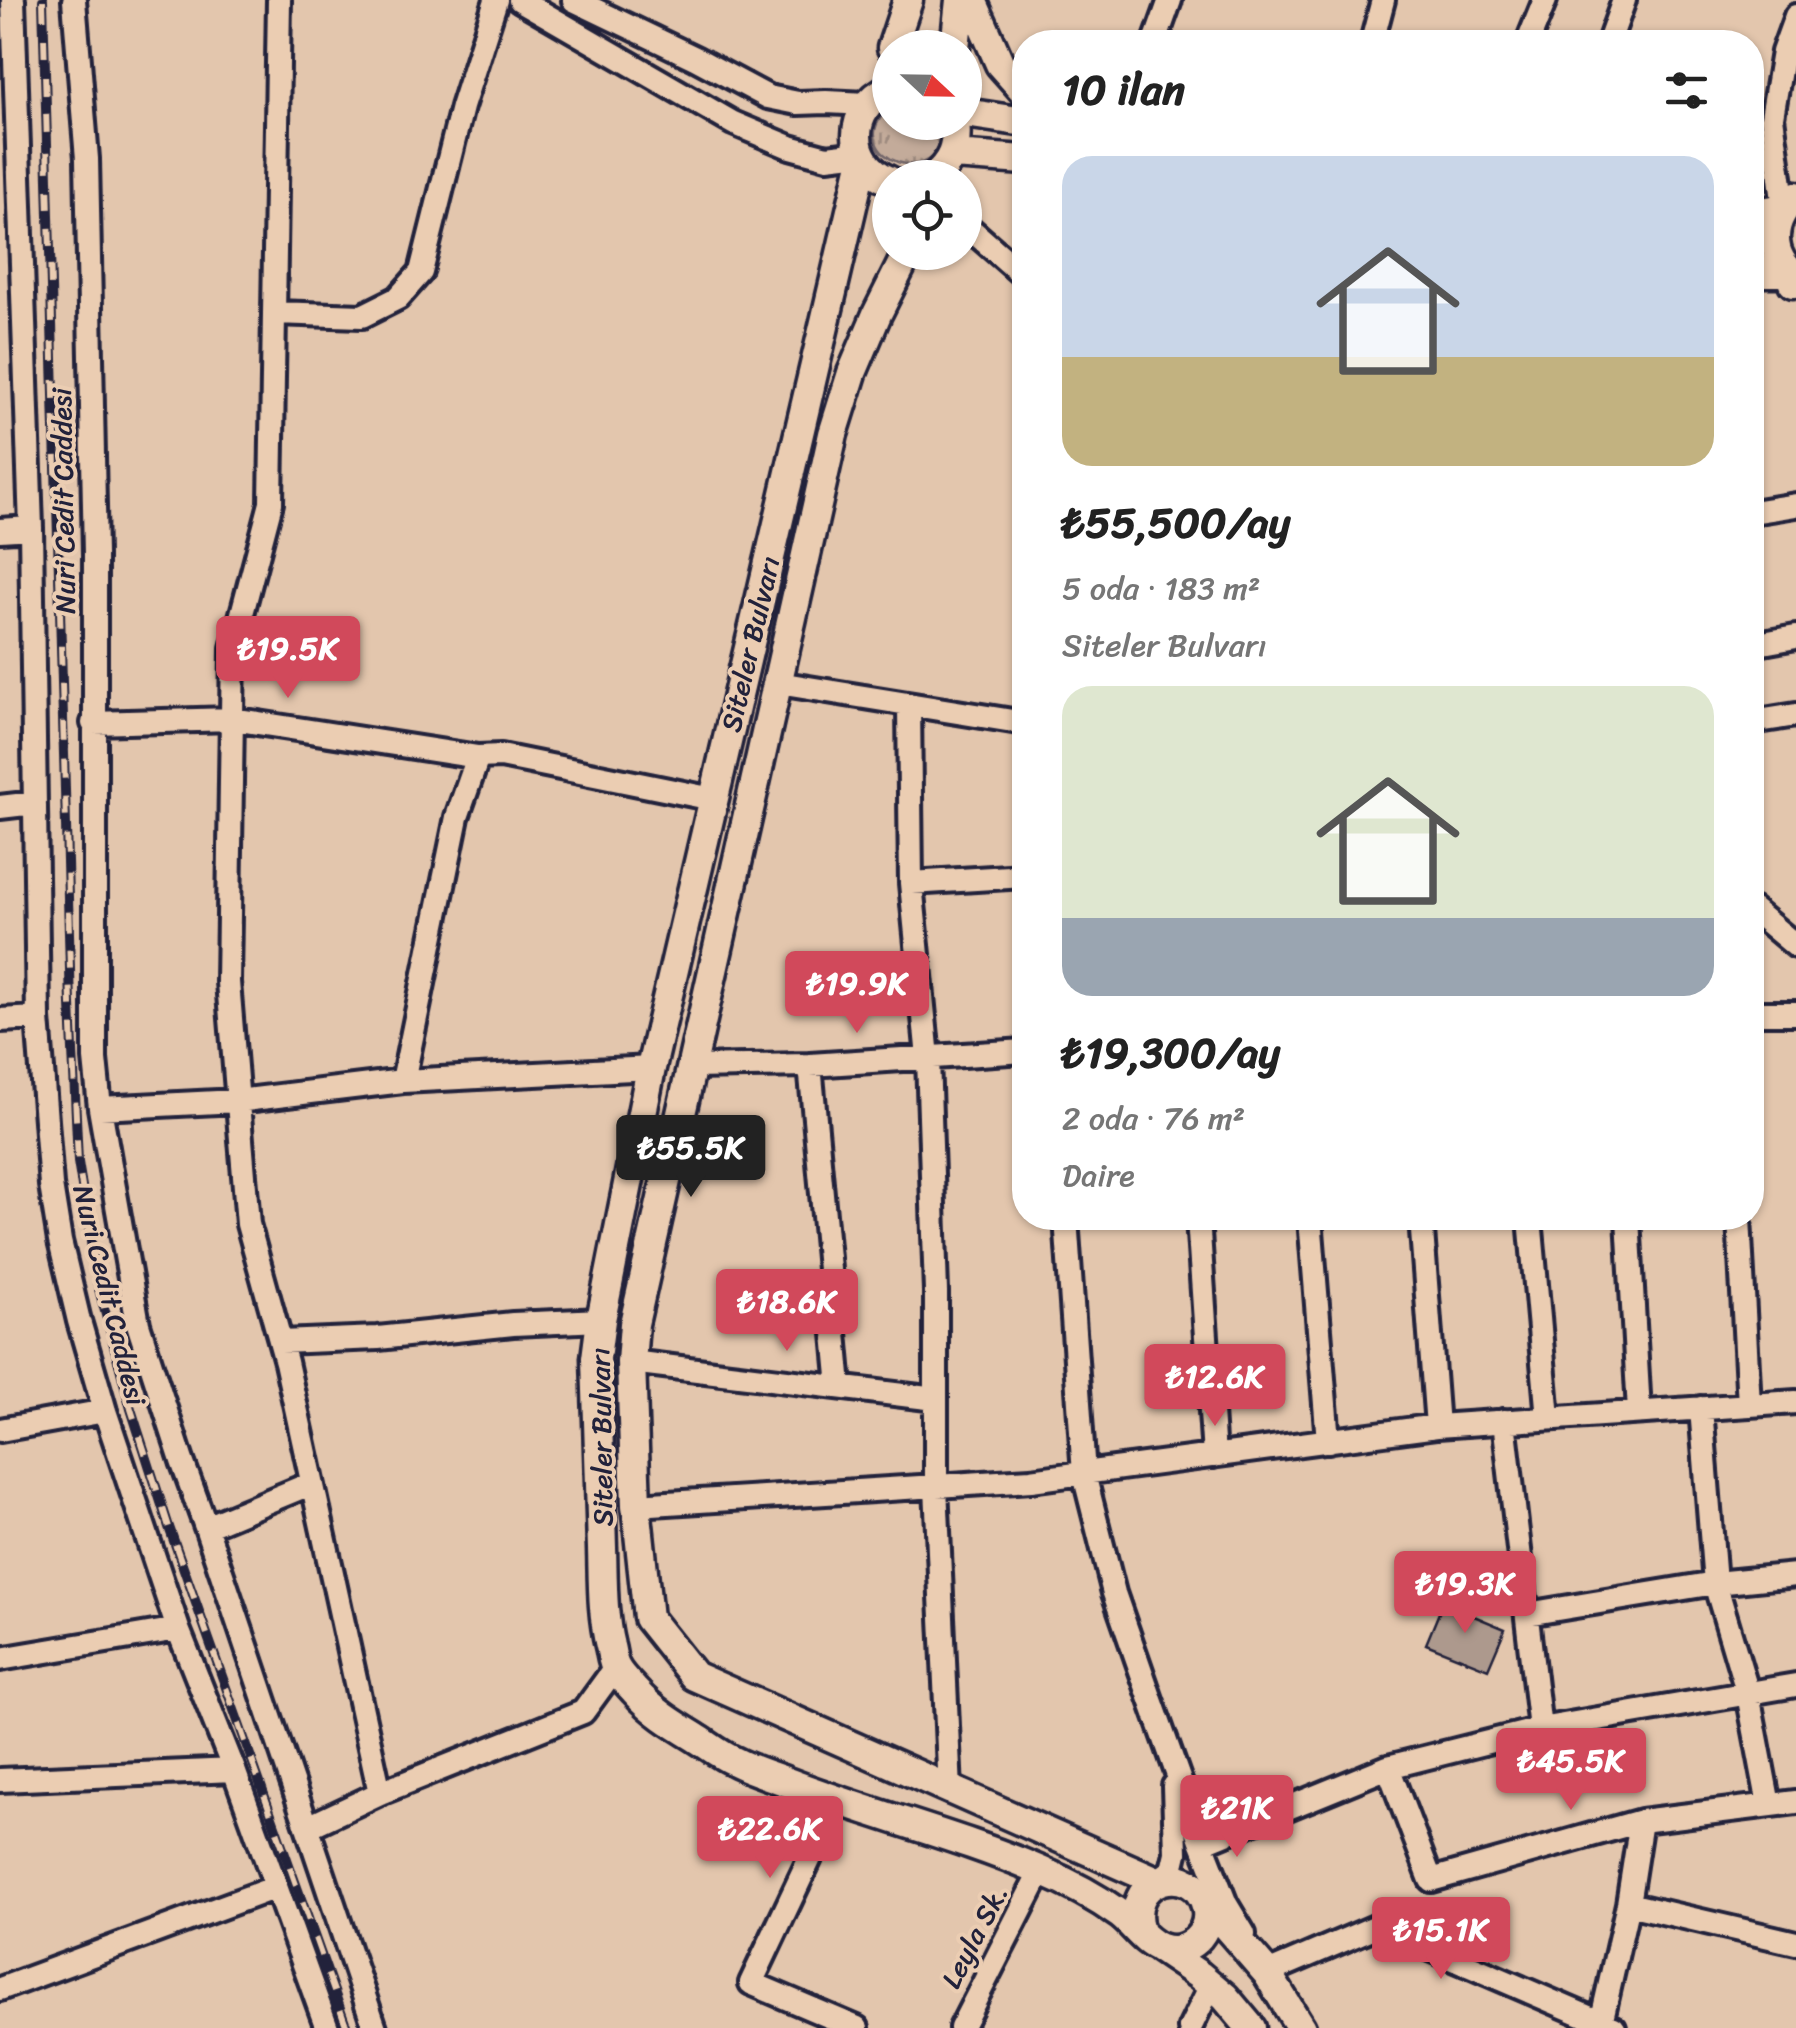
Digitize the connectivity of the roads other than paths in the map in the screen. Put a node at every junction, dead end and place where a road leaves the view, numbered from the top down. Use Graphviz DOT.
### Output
graph roads {
  1 [pos="13,0"];
  2 [pos="74,0"];
  3 [pos="279,0"];
  4 [pos="496,0"];
  5 [pos="520,0"];
  6 [pos="574,0"];
  7 [pos="908,0"];
  8 [pos="960,0"];
  9 [pos="972,0"];
  10 [pos="1170,0"];
  11 [pos="1383,0"];
  12 [pos="1544,0"];
  13 [pos="1624,0"];
  14 [pos="1796,16"];
  15 [pos="898,30"];
  16 [pos="957,30"];
  17 [pos="1159,30"];
  18 [pos="1375,30"];
  19 [pos="1533,30"];
  20 [pos="1613,30"];
  21 [pos="8,43"];
  22 [pos="1012,77"];
  23 [pos="872,96"];
  24 [pos="872,104"];
  25 [pos="982,116"];
  26 [pos="1012,120"];
  27 [pos="862,156"];
  28 [pos="1012,162"];
  29 [pos="982,166"];
  30 [pos="872,168"];
  31 [pos="1790,202"];
  32 [pos="1764,210"];
  33 [pos="982,239"];
  34 [pos="1012,266"];
  35 [pos="899,270"];
  36 [pos="1764,274"];
  37 [pos="1794,280"];
  38 [pos="11,306"];
  39 [pos="275,313"];
  40 [pos="1796,505"];
  41 [pos="1764,510"];
  42 [pos="32,528"];
  43 [pos="0,530"];
  44 [pos="1796,637"];
  45 [pos="1764,643"];
  46 [pos="778,683"];
  47 [pos="908,706"];
  48 [pos="1796,715"];
  49 [pos="232,719"];
  50 [pos="1764,720"];
  51 [pos="1012,721"];
  52 [pos="94,724"];
  53 [pos="478,757"];
  54 [pos="713,799"];
  55 [pos="34,803"];
  56 [pos="0,807"];
  57 [pos="1012,877"];
  58 [pos="910,883"];
  59 [pos="1764,919"];
  60 [pos="1796,946"];
  61 [pos="1764,1013"];
  62 [pos="1796,1013"];
  63 [pos="38,1018"];
  64 [pos="0,1020"];
  65 [pos="1012,1052"];
  66 [pos="928,1058"];
  67 [pos="810,1066"];
  68 [pos="692,1067"];
  69 [pos="651,1068"];
  70 [pos="403,1080"];
  71 [pos="237,1101"];
  72 [pos="100,1108"];
  73 [pos="1067,1230"];
  74 [pos="1199,1230"];
  75 [pos="1311,1230"];
  76 [pos="1422,1230"];
  77 [pos="1531,1230"];
  78 [pos="1629,1230"];
  79 [pos="1740,1230"];
  80 [pos="601,1320"];
  81 [pos="280,1342"];
  82 [pos="631,1362"];
  83 [pos="840,1387"];
  84 [pos="936,1399"];
  85 [pos="1796,1402"];
  86 [pos="1749,1405"];
  87 [pos="1702,1408"];
  88 [pos="106,1411"];
  89 [pos="1638,1412"];
  90 [pos="1548,1418"];
  91 [pos="1504,1421"];
  92 [pos="1438,1426"];
  93 [pos="0,1430"];
  94 [pos="1328,1440"];
  95 [pos="1214,1456"];
  96 [pos="1084,1474"];
  97 [pos="312,1483"];
  98 [pos="936,1487"];
  99 [pos="636,1506"];
  100 [pos="206,1527"];
  101 [pos="1796,1575"];
  102 [pos="1715,1583"];
  103 [pos="1527,1614"];
  104 [pos="178,1629"];
  105 [pos="0,1660"];
  106 [pos="616,1668"];
  107 [pos="1796,1685"];
  108 [pos="1748,1694"];
  109 [pos="1540,1729"];
  110 [pos="1173,1762"];
  111 [pos="1388,1767"];
  112 [pos="234,1770"];
  113 [pos="0,1780"];
  114 [pos="950,1790"];
  115 [pos="380,1792"];
  116 [pos="837,1801"];
  117 [pos="1796,1802"];
  118 [pos="1769,1805"];
  119 [pos="1641,1821"];
  120 [pos="308,1826"];
  121 [pos="1202,1843"];
  122 [pos="1041,1871"];
  123 [pos="1157,1881"];
  124 [pos="276,1887"];
  125 [pos="1206,1902"];
  126 [pos="1628,1904"];
  127 [pos="1149,1940"];
  128 [pos="1796,1944"];
  129 [pos="1267,1974"];
  130 [pos="1211,1985"];
  131 [pos="0,1989"];
  132 [pos="1608,2025"];
  133 [pos="327,2028"];
  134 [pos="375,2028"];
  135 [pos="857,2028"];
  136 [pos="961,2028"];
  137 [pos="1190,2028"];
  138 [pos="1251,2028"];
  139 [pos="1301,2028"];
  1 -- 21 [label="street, Nuri Cedit Caddesi"];
  2 -- 52 [label="street, Nuri Cedit Caddesi"];
  3 -- 39 [label="street"];
  4 -- 39 [label="street"];
  5 -- 27 [label="street"];
  6 -- 23 [label="street"];
  7 -- 15 [label="main road, Siteler Bulvarı"];
  8 -- 16 [label="main road"];
  9 -- 22 [label="main road"];
  10 -- 17 [label="street"];
  11 -- 18 [label="street"];
  12 -- 19 [label="street"];
  13 -- 20 [label="street"];
  14 -- 31 [label="street"];
  21 -- 38 [label="street, Nuri Cedit Caddesi"];
  24 -- 27 [label="main road, Siteler Bulvarı"];
  25 -- 26 [label="main road"];
  27 -- 30 [label="main road"];
  27 -- 54 [label="main road, Siteler Bulvarı"];
  28 -- 29 [label="main road"];
  31 -- 32 [label="main road"];
  31 -- 37 [label="main road"];
  33 -- 34 [label="street"];
  35 -- 46 [label="main road, Siteler Bulvarı"];
  36 -- 37 [label="main road"];
  38 -- 42 [label="street, Nuri Cedit Caddesi"];
  39 -- 49 [label="street"];
  40 -- 41 [label="street"];
  42 -- 43 [label="street"];
  42 -- 55 [label="street, Nuri Cedit Caddesi"];
  44 -- 45 [label="street"];
  46 -- 47 [label="street"];
  46 -- 68 [label="main road, Siteler Bulvarı"];
  47 -- 51 [label="street"];
  47 -- 58 [label="street"];
  48 -- 50 [label="street"];
  49 -- 52 [label="street"];
  49 -- 53 [label="street"];
  49 -- 71 [label="street"];
  52 -- 72 [label="street, Nuri Cedit Caddesi"];
  53 -- 54 [label="street"];
  53 -- 70 [label="street"];
  54 -- 69 [label="main road, Siteler Bulvarı"];
  55 -- 56 [label="street"];
  55 -- 63 [label="street, Nuri Cedit Caddesi"];
  57 -- 58 [label="street"];
  58 -- 66 [label="street"];
  59 -- 60 [label="street"];
  61 -- 62 [label="street"];
  63 -- 64 [label="street"];
  63 -- 88 [label="street, Nuri Cedit Caddesi"];
  65 -- 66 [label="street"];
  66 -- 67 [label="street"];
  66 -- 84 [label="street"];
  67 -- 68 [label="street"];
  67 -- 83 [label="street"];
  68 -- 82 [label="main road, Siteler Bulvarı"];
  69 -- 70 [label="street"];
  69 -- 80 [label="main road, Siteler Bulvarı"];
  70 -- 71 [label="street"];
  71 -- 72 [label="street"];
  71 -- 81 [label="street"];
  72 -- 100 [label="street, Nuri Cedit Caddesi"];
  73 -- 96 [label="street"];
  74 -- 95 [label="street"];
  75 -- 94 [label="street"];
  76 -- 92 [label="street"];
  77 -- 90 [label="street"];
  78 -- 89 [label="street"];
  79 -- 86 [label="street"];
  80 -- 81 [label="street"];
  80 -- 106 [label="main road, Siteler Bulvarı"];
  81 -- 97 [label="street"];
  82 -- 83 [label="street"];
  82 -- 99 [label="main road, Siteler Bulvarı"];
  83 -- 84 [label="street"];
  84 -- 98 [label="street"];
  85 -- 86 [label="street"];
  86 -- 87 [label="street"];
  87 -- 89 [label="street"];
  87 -- 102 [label="street"];
  88 -- 93 [label="street"];
  88 -- 104 [label="street, Nuri Cedit Caddesi"];
  89 -- 90 [label="street"];
  90 -- 91 [label="street"];
  91 -- 92 [label="street"];
  91 -- 103 [label="street"];
  92 -- 94 [label="street"];
  94 -- 95 [label="street"];
  95 -- 96 [label="street"];
  96 -- 98 [label="street"];
  96 -- 110 [label="street"];
  97 -- 100 [label="street"];
  97 -- 115 [label="street"];
  98 -- 99 [label="street"];
  98 -- 114 [label="street"];
  99 -- 114 [label="main road, Siteler Bulvarı"];
  100 -- 120 [label="street, Nuri Cedit Caddesi"];
  101 -- 102 [label="street"];
  102 -- 103 [label="street"];
  102 -- 108 [label="street"];
  103 -- 109 [label="street"];
  104 -- 105 [label="street"];
  104 -- 112 [label="street, Nuri Cedit Caddesi"];
  106 -- 115 [label="street"];
  106 -- 116 [label="main road, Siteler Bulvarı"];
  107 -- 108 [label="street"];
  108 -- 109 [label="street"];
  108 -- 118 [label="street"];
  109 -- 111 [label="street"];
  110 -- 121 [label="street"];
  110 -- 123 [label="street"];
  111 -- 119 [label="street"];
  111 -- 121 [label="street"];
  112 -- 113 [label="street"];
  112 -- 124 [label="street, Nuri Cedit Caddesi"];
  114 -- 123 [label="main road, Siteler Bulvarı"];
  115 -- 120 [label="street"];
  116 -- 122 [label="main road, Siteler Bulvarı"];
  116 -- 135 [label="street"];
  117 -- 118 [label="street"];
  118 -- 119 [label="street"];
  119 -- 126 [label="street"];
  120 -- 134 [label="street, Nuri Cedit Caddesi"];
  121 -- 129 [label="street"];
  122 -- 127 [label="main road, Siteler Bulvarı"];
  122 -- 136 [label="street, Leyla Sk."];
  123 -- 125 [label="main road"];
  123 -- 127 [label="main road"];
  124 -- 131 [label="street"];
  124 -- 133 [label="street, Nuri Cedit Caddesi"];
  125 -- 127 [label="main road"];
  125 -- 129 [label="main road"];
  126 -- 128 [label="street"];
  126 -- 132 [label="street"];
  127 -- 130 [label="main road, Siteler Bulvarı"];
  129 -- 132 [label="street"];
  129 -- 139 [label="main road"];
  130 -- 137 [label="street"];
  130 -- 138 [label="main road, Siteler Bulvarı"];
}
